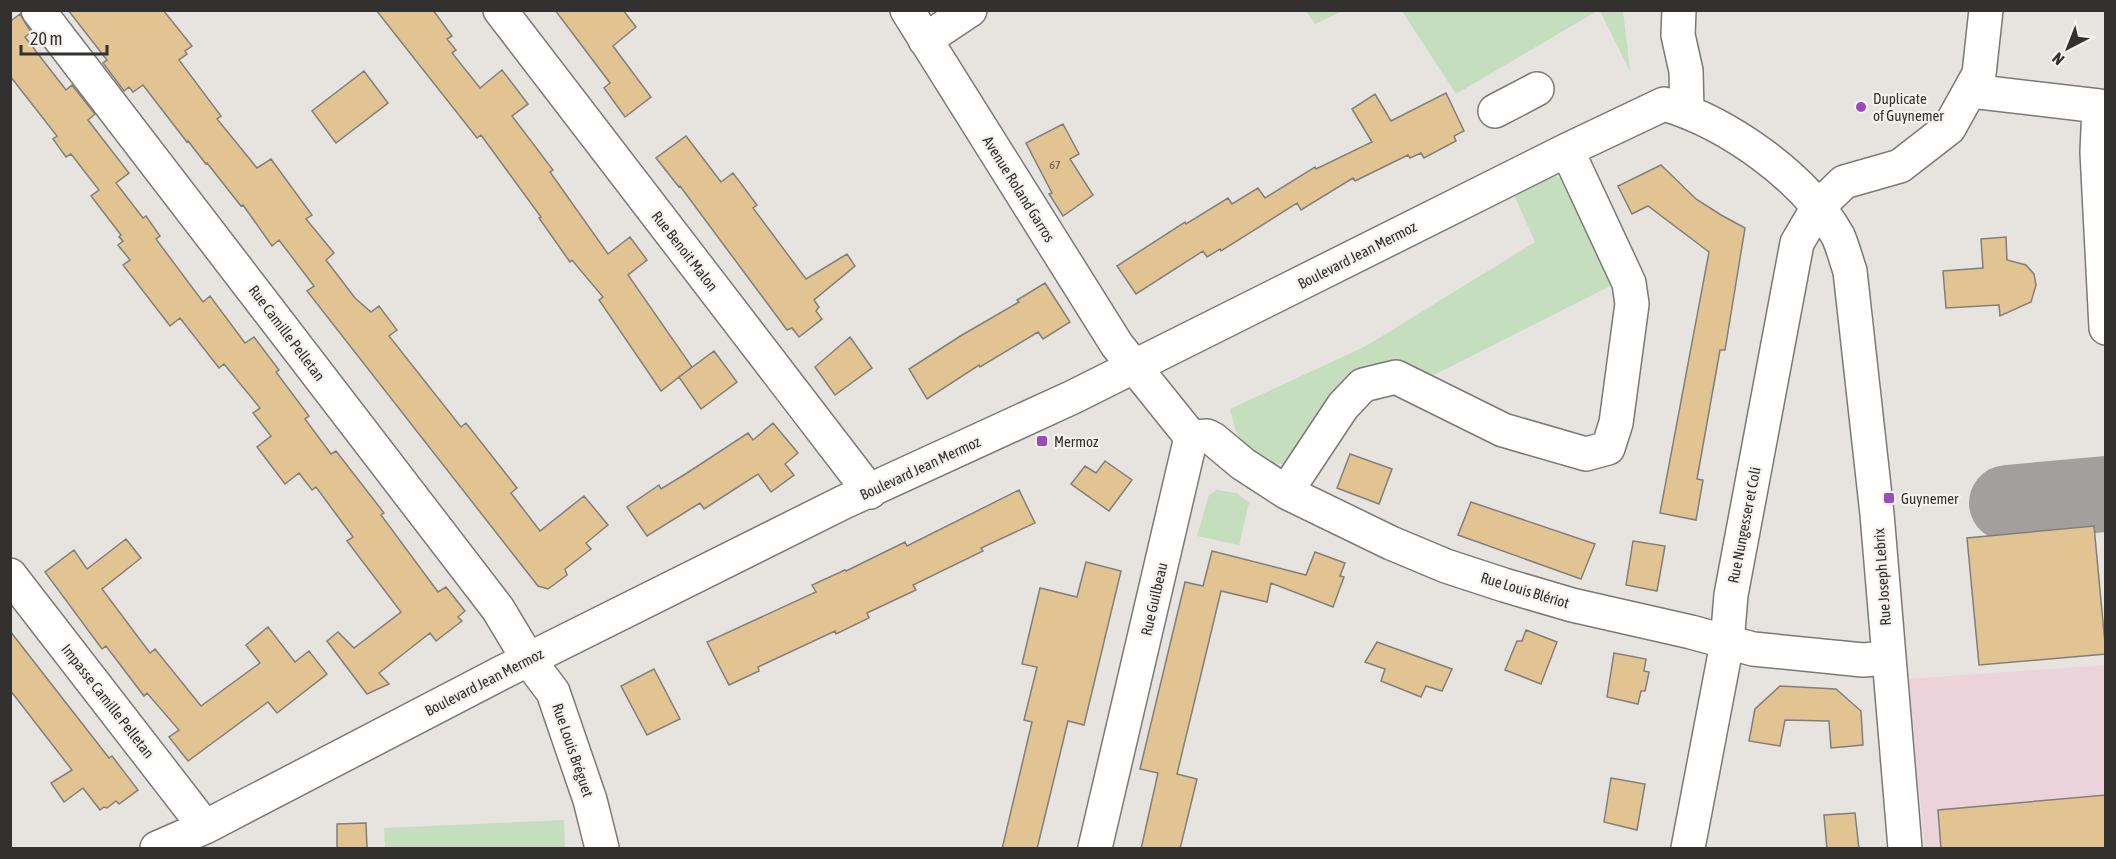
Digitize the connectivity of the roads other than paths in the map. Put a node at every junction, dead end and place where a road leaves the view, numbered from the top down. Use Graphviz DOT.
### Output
graph roads {
  1 [pos="38,10"];
  2 [pos="500,10"];
  3 [pos="906,10"];
  4 [pos="970,10"];
  5 [pos="1679,10"];
  6 [pos="1986,10"];
  7 [pos="925,40"];
  8 [pos="1537,89"];
  9 [pos="1971,92"];
  10 [pos="1495,111"];
  11 [pos="1687,111"];
  12 [pos="1567,150"];
  13 [pos="1818,207"];
  14 [pos="2106,328"];
  15 [pos="1134,366"];
  16 [pos="1191,437"];
  17 [pos="870,492"];
  18 [pos="1286,492"];
  19 [pos="10,575"];
  20 [pos="1727,643"];
  21 [pos="1888,658"];
  22 [pos="528,659"];
  23 [pos="205,827"];
  24 [pos="157,849"];
  25 [pos="602,849"];
  26 [pos="1095,849"];
  27 [pos="1688,849"];
  28 [pos="1905,849"];
  1 -- 22 [label="street, Rue Camille Pelletan"];
  2 -- 17 [label="street, Rue Benoit Malon"];
  3 -- 7 [label="street, Avenue Roland Garros"];
  4 -- 7 [label="street"];
  5 -- 11 [label="street"];
  6 -- 9 [label="street, Rue Nungesser et Coli"];
  7 -- 15 [label="street, Avenue Roland Garros"];
  8 -- 10 [label="street"];
  9 -- 13 [label="street, Rue Nungesser et Coli"];
  9 -- 14 [label="street"];
  11 -- 12 [label="street, Boulevard Jean Mermoz"];
  11 -- 13 [label="street, Rue Joseph Lebrix"];
  12 -- 15 [label="street, Boulevard Jean Mermoz"];
  12 -- 18 [label="street"];
  13 -- 20 [label="street, Rue Nungesser et Coli"];
  13 -- 21 [label="street, Rue Joseph Lebrix"];
  15 -- 16 [label="street"];
  15 -- 17 [label="street, Boulevard Jean Mermoz"];
  16 -- 18 [label="street, Rue Louis Blériot"];
  16 -- 26 [label="street, Rue Guilbeau"];
  17 -- 22 [label="street, Boulevard Jean Mermoz"];
  18 -- 20 [label="street, Rue Louis Blériot"];
  19 -- 23 [label="street, Impasse Camille Pelletan"];
  20 -- 21 [label="street, Rue Louis Blériot"];
  20 -- 27 [label="street, Rue Nungesser et Coli"];
  21 -- 28 [label="street, Rue Joseph Lebrix"];
  22 -- 23 [label="street, Boulevard Jean Mermoz"];
  22 -- 25 [label="street, Rue Louis Bréguet"];
  23 -- 24 [label="street, Boulevard Jean Mermoz"];
}
